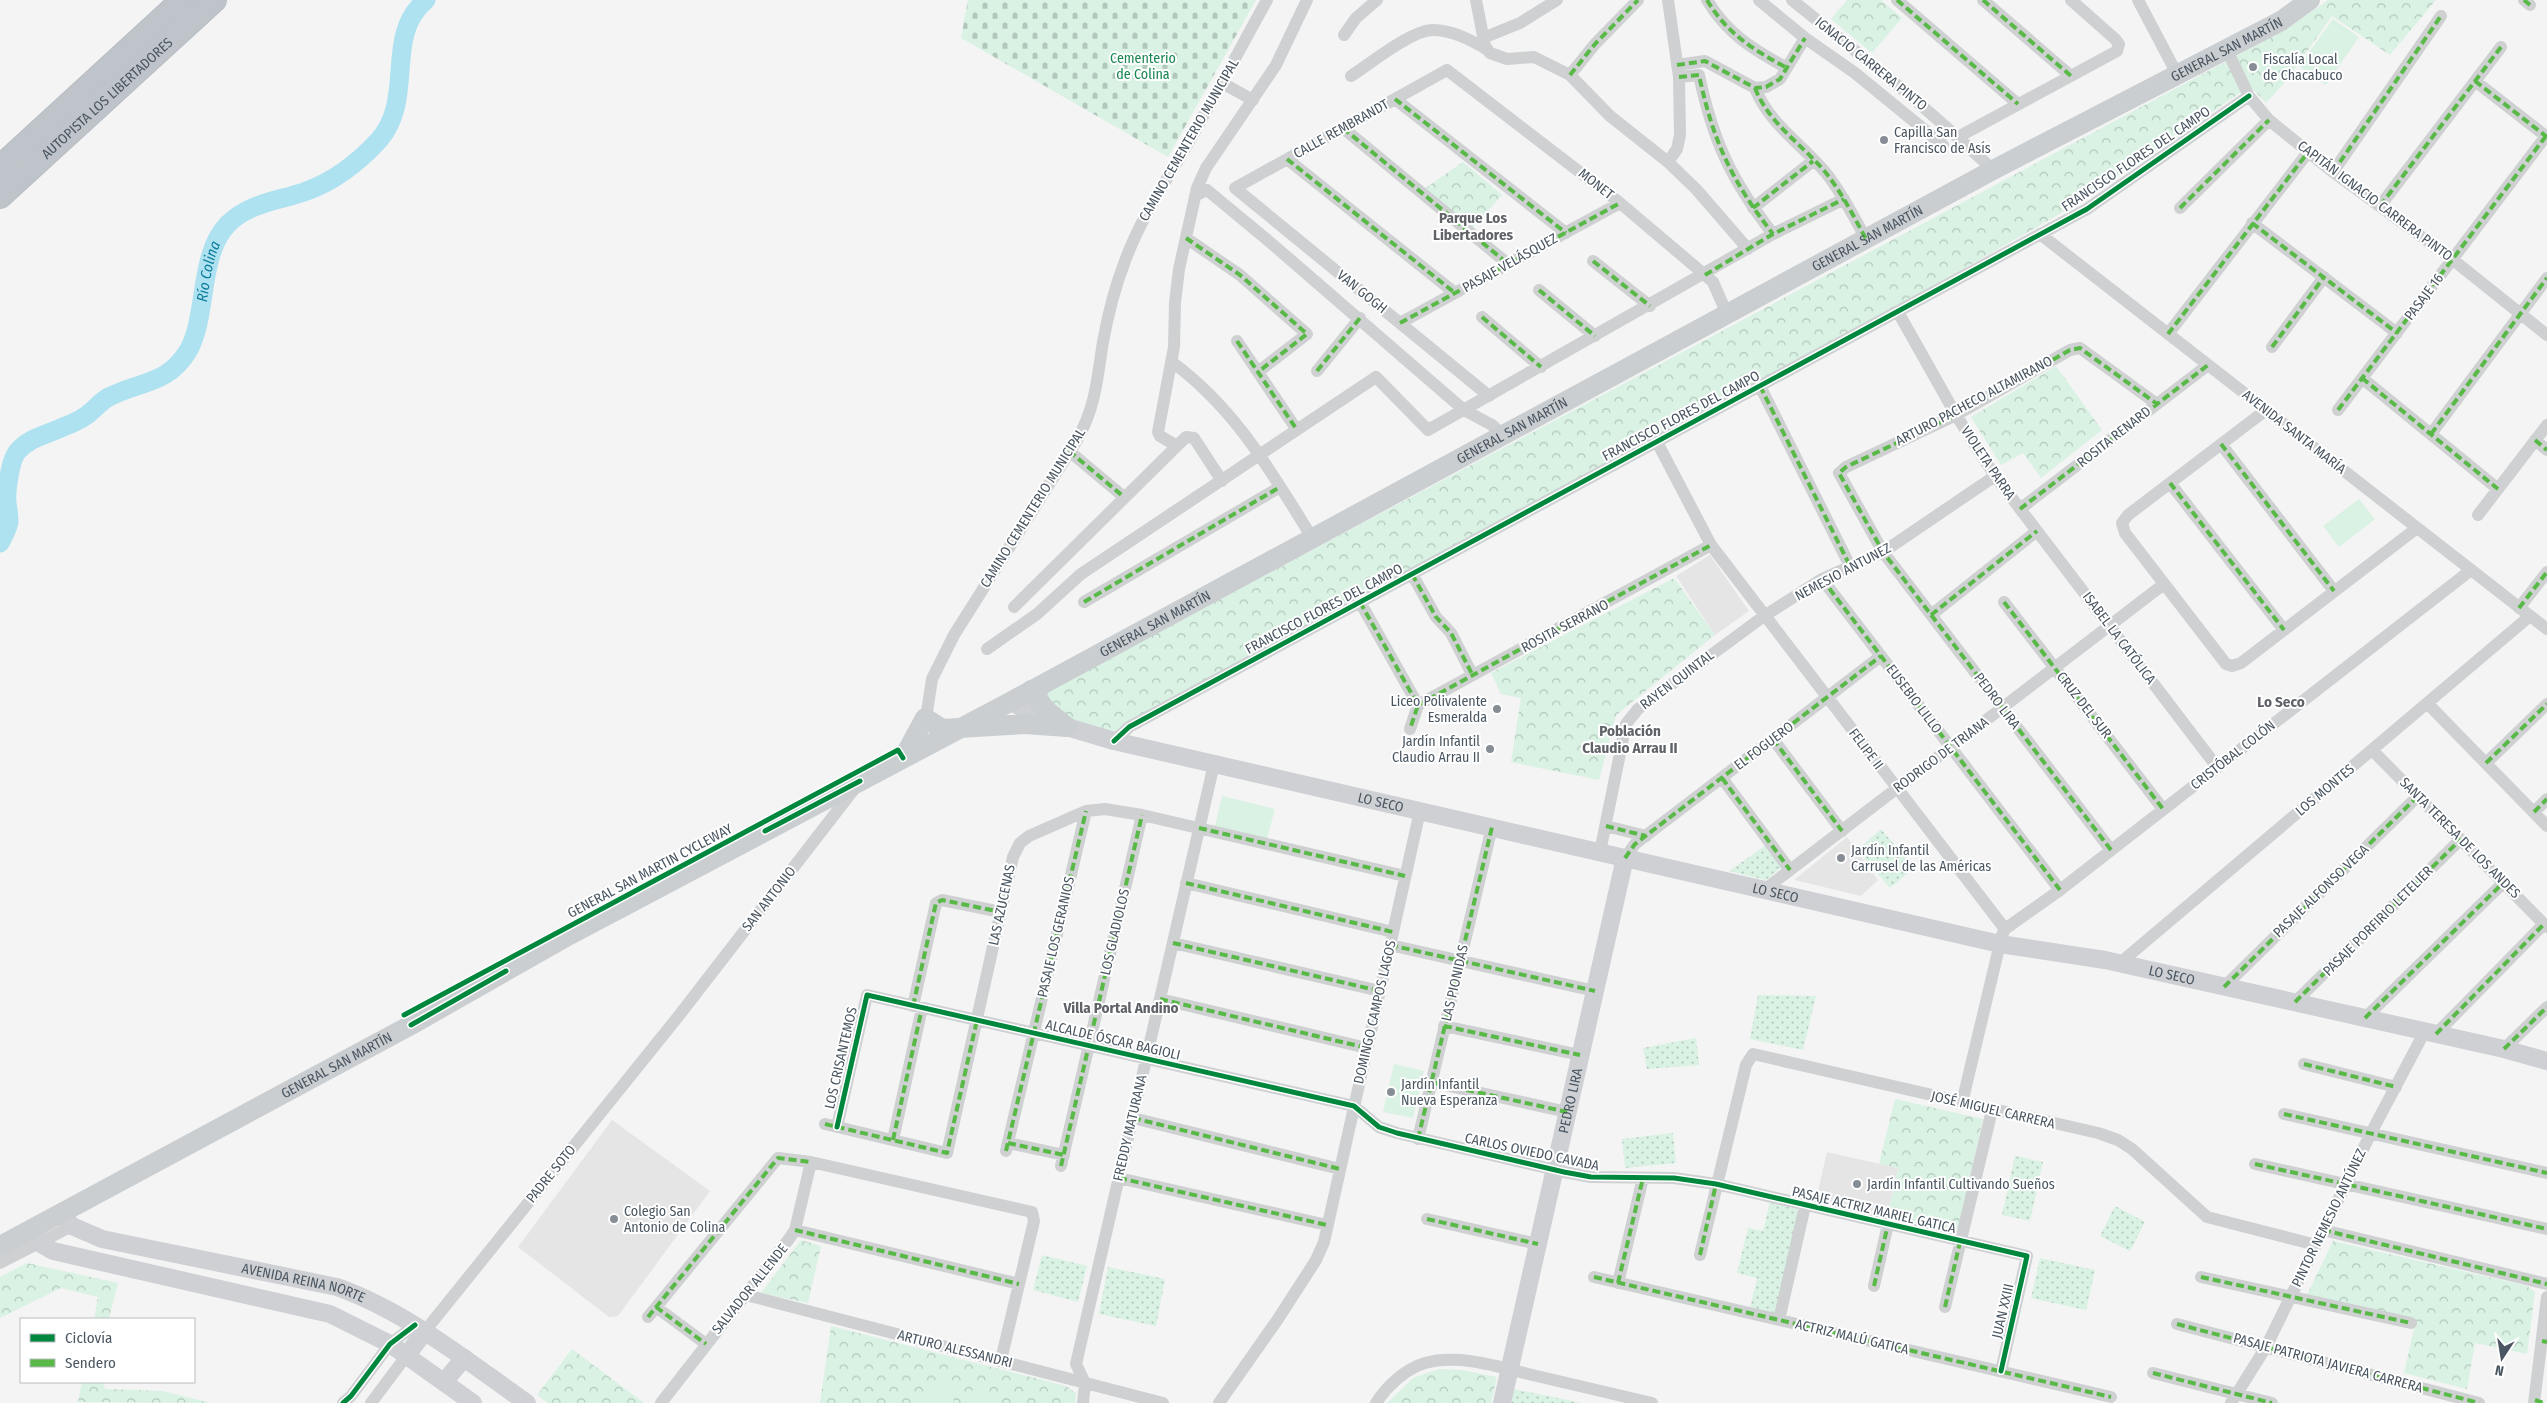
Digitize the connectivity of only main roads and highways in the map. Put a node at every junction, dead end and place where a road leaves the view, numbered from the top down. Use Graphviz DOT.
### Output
graph roads {
  1 [pos="183,0"];
  2 [pos="214,0"];
  3 [pos="2310,0"];
  4 [pos="0,168"];
  5 [pos="0,196"];
  6 [pos="1031,690"];
  7 [pos="958,730"];
  8 [pos="903,758"];
  9 [pos="0,1246"];
  1 -- 4 [label="highway, AUTOPISTA LOS LIBERTADORES"];
  2 -- 5 [label="highway, AUTOPISTA LOS LIBERTADORES"];
  3 -- 6 [label="main road, GENERAL SAN MARTÍN"];
  6 -- 7 [label="main road, GENERAL SAN MARTÍN"];
  6 -- 7 [label="main road"];
  7 -- 8 [label="main road, GENERAL SAN MARTÍN"];
  7 -- 8 [label="main road"];
  8 -- 9 [label="main road, GENERAL SAN MARTÍN"];
}
